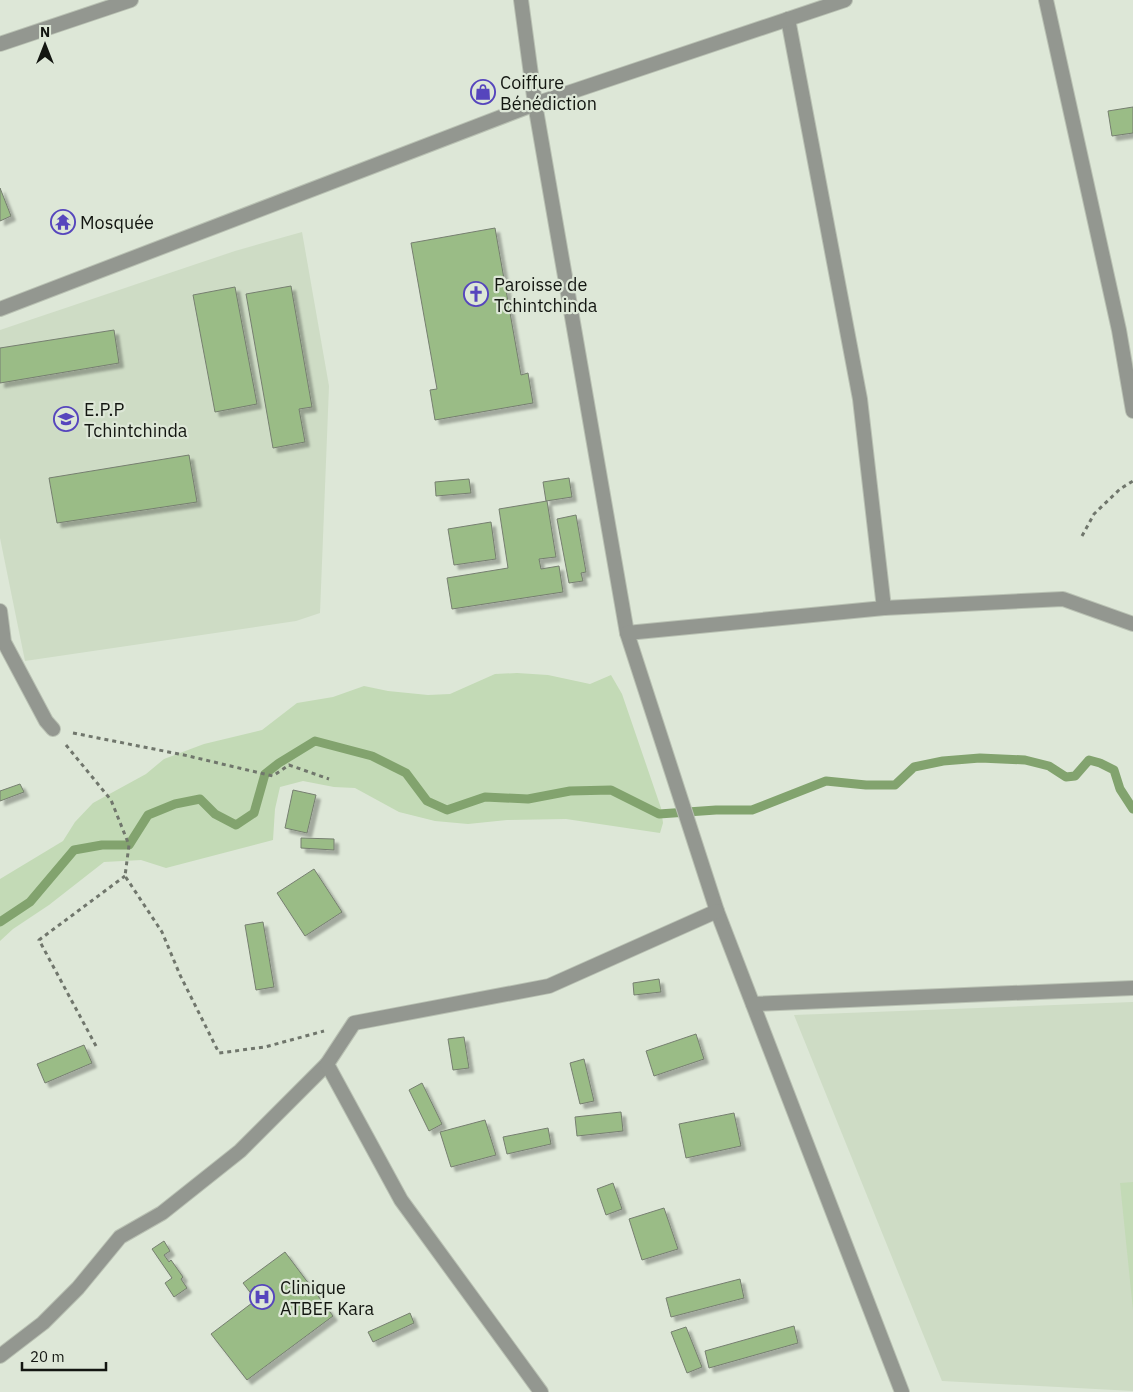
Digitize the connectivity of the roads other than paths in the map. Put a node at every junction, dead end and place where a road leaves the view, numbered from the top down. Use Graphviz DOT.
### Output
graph roads {
  1 [pos="131,0"];
  2 [pos="521,0"];
  3 [pos="845,0"];
  4 [pos="1046,0"];
  5 [pos="788,19"];
  6 [pos="0,44"];
  7 [pos="535,104"];
  8 [pos="0,309"];
  9 [pos="1133,410"];
  10 [pos="884,608"];
  11 [pos="0,611"];
  12 [pos="1133,624"];
  13 [pos="627,633"];
  14 [pos="2,642"];
  15 [pos="53,729"];
  16 [pos="717,911"];
  17 [pos="1133,988"];
  18 [pos="753,1004"];
  19 [pos="327,1064"];
  20 [pos="0,1356"];
  21 [pos="541,1392"];
  22 [pos="902,1392"];
  1 -- 6 [label="street"];
  2 -- 7 [label="street"];
  3 -- 5 [label="street"];
  4 -- 9 [label="street"];
  5 -- 7 [label="street"];
  5 -- 10 [label="street"];
  7 -- 8 [label="street"];
  7 -- 13 [label="street"];
  10 -- 12 [label="street"];
  10 -- 13 [label="street"];
  11 -- 14 [label="street"];
  13 -- 16 [label="street"];
  14 -- 15 [label="street"];
  16 -- 18 [label="street"];
  16 -- 19 [label="street"];
  17 -- 18 [label="street"];
  18 -- 22 [label="street"];
  19 -- 20 [label="street"];
  19 -- 21 [label="street"];
}
